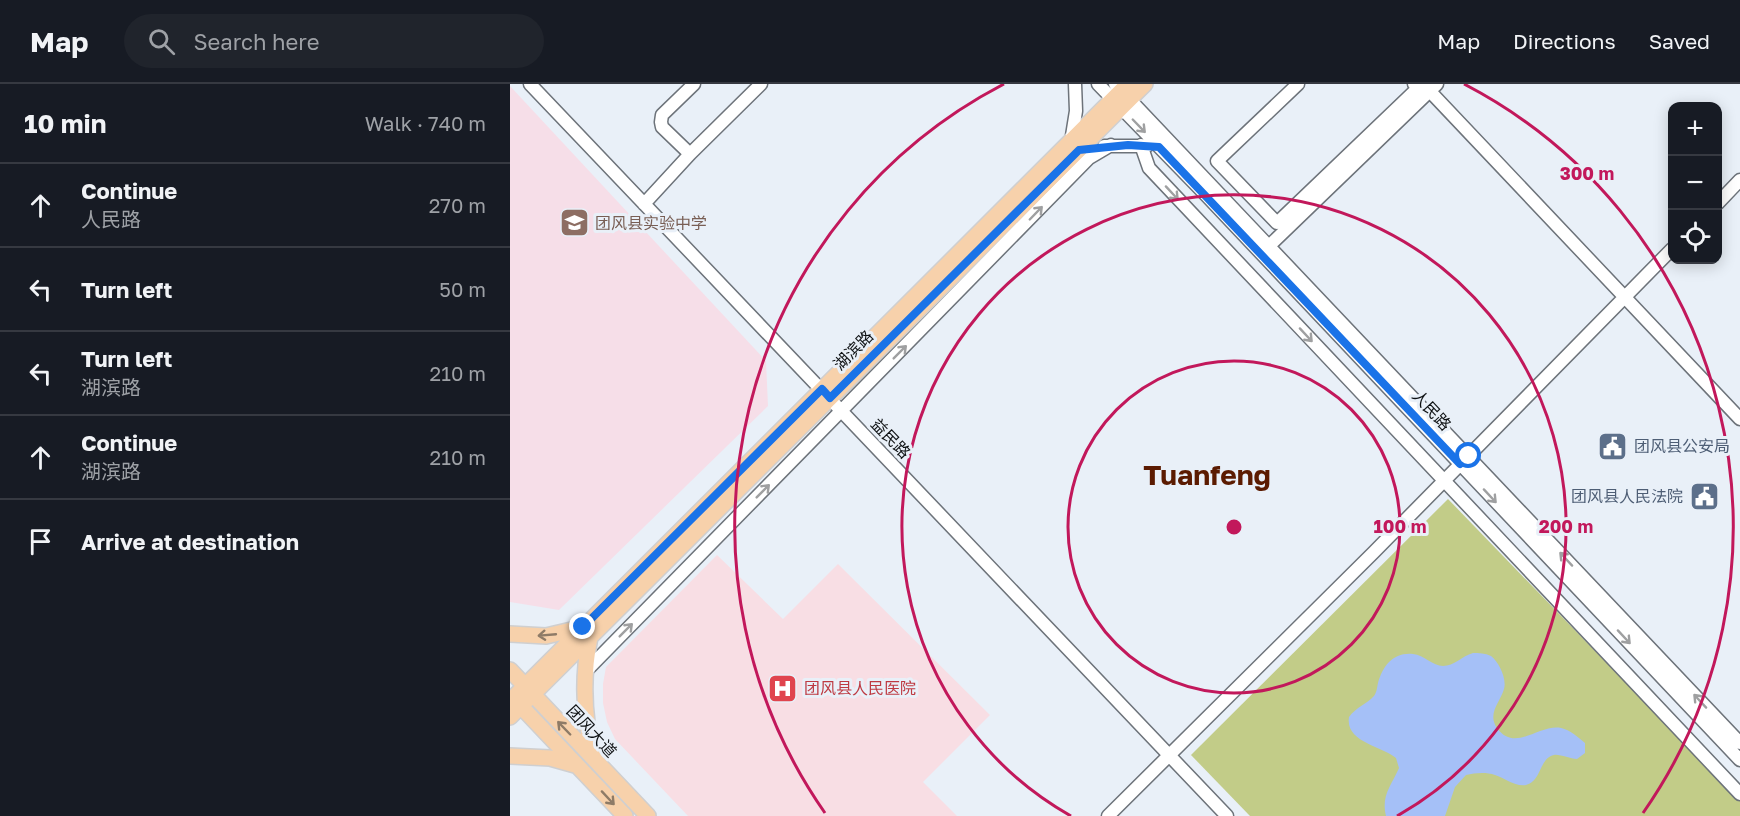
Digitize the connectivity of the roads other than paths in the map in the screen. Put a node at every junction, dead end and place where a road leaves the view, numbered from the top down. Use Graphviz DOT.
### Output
graph roads {
  1 [pos="530,84"];
  2 [pos="694,84"];
  3 [pos="761,84"];
  4 [pos="1075,84"];
  5 [pos="1098,84"];
  6 [pos="1145,84"];
  7 [pos="1298,84"];
  8 [pos="1414,84"];
  9 [pos="1430,86"];
  10 [pos="1122,94"];
  11 [pos="1141,145"];
  12 [pos="1075,146"];
  13 [pos="1112,146"];
  14 [pos="1159,147"];
  15 [pos="690,154"];
  16 [pos="1740,180"];
  17 [pos="1722,199"];
  18 [pos="644,204"];
  19 [pos="1269,245"];
  20 [pos="1668,253"];
  21 [pos="1625,297"];
  22 [pos="826,394"];
  23 [pos="842,411"];
  24 [pos="1740,419"];
  25 [pos="1465,460"];
  26 [pos="1444,481"];
  27 [pos="586,632"];
  28 [pos="510,634"];
  29 [pos="510,670"];
  30 [pos="585,672"];
  31 [pos="529,690"];
  32 [pos="513,703"];
  33 [pos="1740,743"];
  34 [pos="1170,755"];
  35 [pos="510,756"];
  36 [pos="595,760"];
  37 [pos="1740,760"];
  38 [pos="577,765"];
  39 [pos="1740,794"];
  40 [pos="625,816"];
  41 [pos="648,816"];
  42 [pos="1108,816"];
  43 [pos="1227,816"];
  1 -- 18 [label="street, 益民路"];
  2 -- 15 [label="street"];
  3 -- 15 [label="street"];
  4 -- 12 [label="street"];
  5 -- 10 [label="street, 人民路"];
  6 -- 10 [label="main road, 湖滨路"];
  7 -- 8 [label="street"];
  9 -- 19 [label="street"];
  9 -- 21 [label="street"];
  10 -- 12 [label="main road, 湖滨路"];
  10 -- 14 [label="street, 人民路, one-way"];
  10 -- 19 [label="street, 人民路"];
  11 -- 13 [label="street"];
  11 -- 14 [label="street"];
  11 -- 26 [label="street, one-way"];
  12 -- 13 [label="street"];
  12 -- 22 [label="main road, 湖滨路"];
  23 -- 13 [label="street, one-way"];
  14 -- 25 [label="street, 人民路"];
  15 -- 18 [label="street"];
  16 -- 17 [label="street"];
  18 -- 22 [label="street, 益民路"];
  19 -- 25 [label="street, 人民路"];
  20 -- 21 [label="street"];
  21 -- 24 [label="street"];
  21 -- 25 [label="street"];
  22 -- 23 [label="street, 益民路"];
  22 -- 27 [label="main road, 湖滨路"];
  30 -- 23 [label="street, one-way"];
  23 -- 34 [label="street, 益民路"];
  25 -- 26 [label="street"];
  33 -- 25 [label="street, 人民路, one-way"];
  25 -- 37 [label="street, 人民路, one-way"];
  26 -- 34 [label="street"];
  26 -- 39 [label="street"];
  27 -- 28 [label="main road, one-way"];
  27 -- 30 [label="main road"];
  27 -- 31 [label="main road, 湖滨路"];
  29 -- 31 [label="main road, 团风大道"];
  30 -- 36 [label="main road"];
  31 -- 32 [label="main road, 湖滨路"];
  36 -- 31 [label="main road, 团风大道, one-way"];
  32 -- 38 [label="main road, 团风大道"];
  34 -- 42 [label="street"];
  34 -- 43 [label="street, 益民路"];
  35 -- 38 [label="main road"];
  36 -- 41 [label="main road, 团风大道"];
  38 -- 40 [label="main road, 团风大道, one-way"];
}
